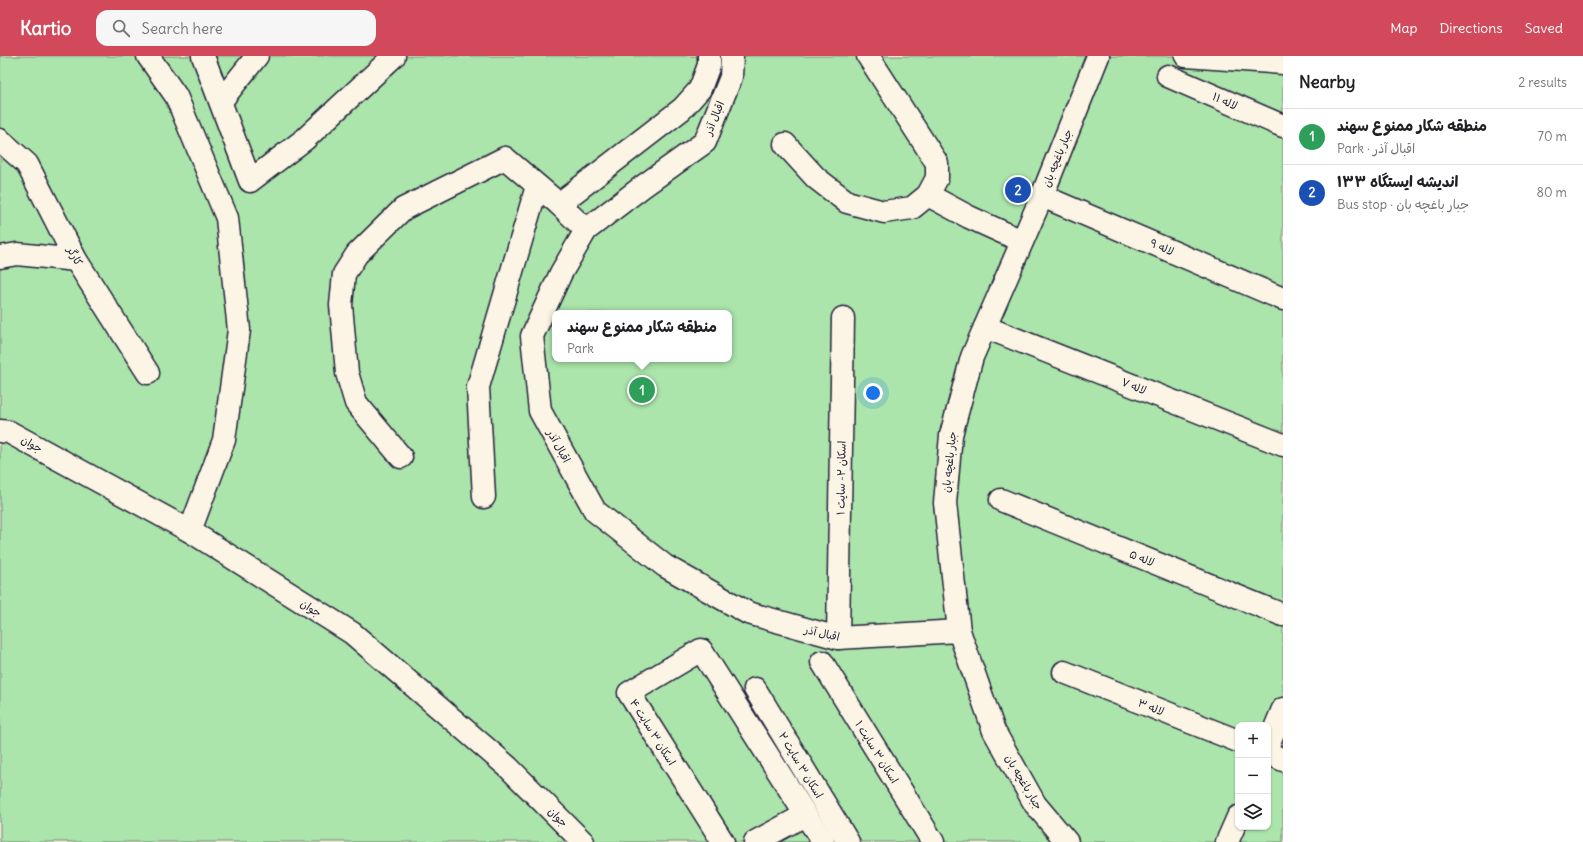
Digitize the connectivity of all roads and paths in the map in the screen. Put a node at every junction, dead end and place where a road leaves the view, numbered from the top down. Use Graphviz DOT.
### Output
graph roads {
  1 [pos="148,56"];
  2 [pos="203,56"];
  3 [pos="257,56"];
  4 [pos="394,56"];
  5 [pos="710,56"];
  6 [pos="732,56"];
  7 [pos="868,56"];
  8 [pos="1098,56"];
  9 [pos="1186,56"];
  10 [pos="1283,63"];
  11 [pos="1168,76"];
  12 [pos="221,100"];
  13 [pos="1283,126"];
  14 [pos="0,140"];
  15 [pos="785,144"];
  16 [pos="538,186"];
  17 [pos="928,195"];
  18 [pos="1042,196"];
  19 [pos="559,204"];
  20 [pos="586,230"];
  21 [pos="1022,241"];
  22 [pos="0,257"];
  23 [pos="76,260"];
  24 [pos="1283,299"];
  25 [pos="843,318"];
  26 [pos="985,327"];
  27 [pos="148,373"];
  28 [pos="0,431"];
  29 [pos="1283,445"];
  30 [pos="401,456"];
  31 [pos="484,497"];
  32 [pos="1001,500"];
  33 [pos="190,531"];
  34 [pos="1283,615"];
  35 [pos="959,631"];
  36 [pos="838,638"];
  37 [pos="822,662"];
  38 [pos="1064,672"];
  39 [pos="755,689"];
  40 [pos="1283,709"];
  41 [pos="1271,738"];
  42 [pos="1235,740"];
  43 [pos="1271,755"];
  44 [pos="1283,760"];
  45 [pos="806,815"];
  46 [pos="1235,824"];
  47 [pos="583,842"];
  48 [pos="723,842"];
  49 [pos="756,842"];
  50 [pos="823,842"];
  51 [pos="848,842"];
  52 [pos="933,842"];
  53 [pos="1068,842"];
  54 [pos="1228,842"];
  1 -- 33 [label="street"];
  2 -- 12 [label="street"];
  3 -- 12 [label="street"];
  4 -- 12 [label="street"];
  5 -- 19 [label="street"];
  6 -- 20 [label="street, اقبال آذر"];
  7 -- 17 [label="street"];
  8 -- 18 [label="street, جبار باغچه بان"];
  9 -- 10 [label="street"];
  11 -- 13 [label="street, لاله ۱۱"];
  14 -- 23 [label="street, کارگر"];
  15 -- 17 [label="street"];
  16 -- 19 [label="street"];
  16 -- 30 [label="street"];
  16 -- 31 [label="street"];
  17 -- 21 [label="street"];
  18 -- 21 [label="street, جبار باغچه بان"];
  18 -- 24 [label="street, لاله ۹"];
  19 -- 20 [label="street"];
  20 -- 36 [label="street, اقبال آذر"];
  21 -- 26 [label="street, جبار باغچه بان"];
  22 -- 23 [label="street"];
  23 -- 27 [label="street, کارگر"];
  25 -- 36 [label="street, اسکان ۲- سایت ۱"];
  26 -- 29 [label="street, لاله ۷"];
  26 -- 35 [label="street, جبار باغچه بان"];
  28 -- 33 [label="street, جوان"];
  32 -- 34 [label="street, لاله ۵"];
  33 -- 47 [label="street, جوان"];
  35 -- 36 [label="street, اقبال آذر"];
  35 -- 53 [label="street, جبار باغچه بان"];
  37 -- 52 [label="street, اسکان ۳ سایت ۱"];
  38 -- 42 [label="street, لاله ۳"];
  39 -- 51 [label="street, اسکان ۳ سایت ۲"];
  40 -- 41 [label="street"];
  43 -- 44 [label="street"];
  45 -- 48 [label="street, اسکان ۳ سایت ۴"];
  45 -- 49 [label="street"];
  45 -- 50 [label="street"];
  46 -- 54 [label="street"];
}
